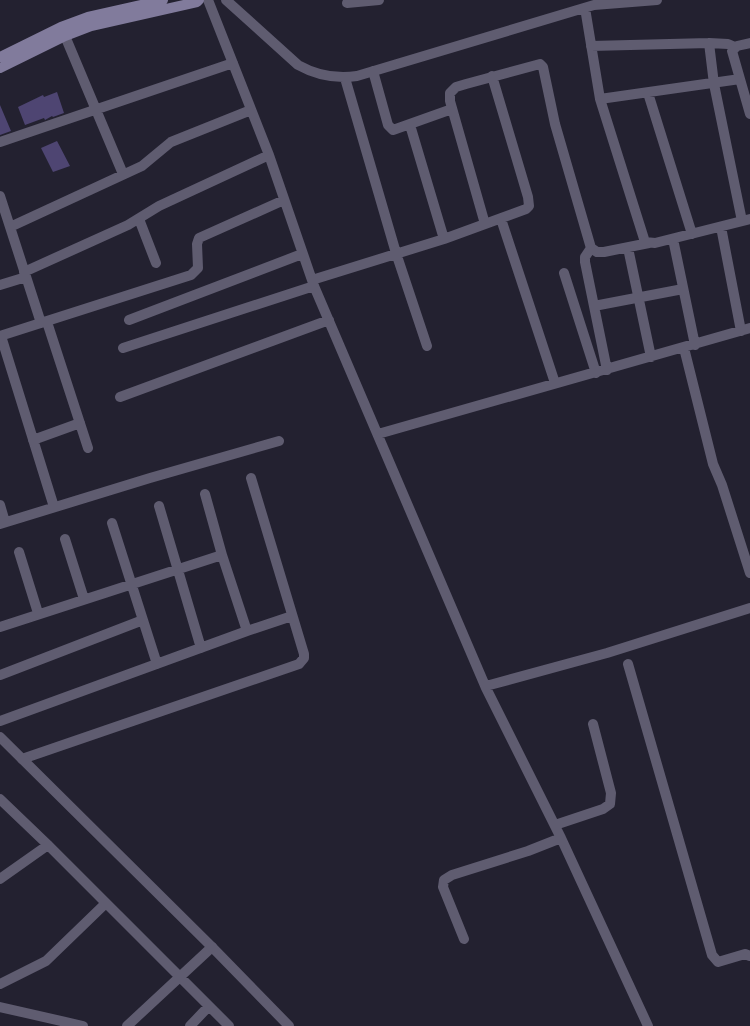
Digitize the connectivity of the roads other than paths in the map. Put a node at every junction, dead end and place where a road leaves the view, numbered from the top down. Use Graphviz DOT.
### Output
graph roads {
  1 [pos="162,0"];
  2 [pos="199,0"];
  3 [pos="208,0"];
  4 [pos="226,0"];
  5 [pos="379,0"];
  6 [pos="657,0"];
  7 [pos="347,3"];
  8 [pos="585,8"];
  9 [pos="65,36"];
  10 [pos="709,43"];
  11 [pos="750,43"];
  12 [pos="591,46"];
  13 [pos="736,47"];
  14 [pos="0,57"];
  15 [pos="233,63"];
  16 [pos="0,68"];
  17 [pos="373,71"];
  18 [pos="492,76"];
  19 [pos="345,78"];
  20 [pos="740,80"];
  21 [pos="714,84"];
  22 [pos="648,93"];
  23 [pos="600,99"];
  24 [pos="96,109"];
  25 [pos="452,109"];
  26 [pos="251,110"];
  27 [pos="750,114"];
  28 [pos="410,125"];
  29 [pos="0,142"];
  30 [pos="269,155"];
  31 [pos="123,174"];
  32 [pos="0,196"];
  33 [pos="284,200"];
  34 [pos="501,218"];
  35 [pos="139,219"];
  36 [pos="748,222"];
  37 [pos="485,224"];
  38 [pos="721,226"];
  39 [pos="10,227"];
  40 [pos="692,234"];
  41 [pos="444,239"];
  42 [pos="673,239"];
  43 [pos="648,243"];
  44 [pos="591,248"];
  45 [pos="628,248"];
  46 [pos="396,253"];
  47 [pos="302,254"];
  48 [pos="156,263"];
  49 [pos="564,274"];
  50 [pos="25,275"];
  51 [pos="313,283"];
  52 [pos="0,285"];
  53 [pos="683,289"];
  54 [pos="638,298"];
  55 [pos="594,306"];
  56 [pos="129,320"];
  57 [pos="329,320"];
  58 [pos="44,322"];
  59 [pos="746,330"];
  60 [pos="1,336"];
  61 [pos="696,345"];
  62 [pos="427,346"];
  63 [pos="123,348"];
  64 [pos="684,348"];
  65 [pos="651,357"];
  66 [pos="607,370"];
  67 [pos="596,373"];
  68 [pos="555,384"];
  69 [pos="120,397"];
  70 [pos="80,423"];
  71 [pos="378,434"];
  72 [pos="33,440"];
  73 [pos="279,441"];
  74 [pos="88,448"];
  75 [pos="251,478"];
  76 [pos="205,494"];
  77 [pos="0,505"];
  78 [pos="159,506"];
  79 [pos="54,507"];
  80 [pos="3,523"];
  81 [pos="112,523"];
  82 [pos="65,539"];
  83 [pos="19,552"];
  84 [pos="222,554"];
  85 [pos="178,569"];
  86 [pos="750,573"];
  87 [pos="132,584"];
  88 [pos="84,599"];
  89 [pos="750,608"];
  90 [pos="38,614"];
  91 [pos="292,616"];
  92 [pos="143,620"];
  93 [pos="0,627"];
  94 [pos="248,631"];
  95 [pos="201,648"];
  96 [pos="157,664"];
  97 [pos="628,664"];
  98 [pos="0,675"];
  99 [pos="486,686"];
  100 [pos="0,721"];
  101 [pos="593,724"];
  102 [pos="0,737"];
  103 [pos="22,759"];
  104 [pos="0,800"];
  105 [pos="554,825"];
  106 [pos="561,838"];
  107 [pos="48,845"];
  108 [pos="0,879"];
  109 [pos="106,903"];
  110 [pos="464,939"];
  111 [pos="212,947"];
  112 [pos="749,955"];
  113 [pos="180,976"];
  114 [pos="0,984"];
  115 [pos="209,1006"];
  116 [pos="0,1007"];
  117 [pos="77,1025"];
  118 [pos="127,1026"];
  119 [pos="190,1026"];
  120 [pos="229,1026"];
  121 [pos="289,1026"];
  122 [pos="648,1026"];
  1 -- 14 [label="main road"];
  2 -- 9 [label="main road"];
  3 -- 15 [label="street"];
  4 -- 19 [label="street"];
  5 -- 7 [label="street"];
  6 -- 8 [label="street"];
  8 -- 12 [label="street"];
  8 -- 17 [label="street"];
  9 -- 16 [label="main road"];
  9 -- 24 [label="street"];
  10 -- 12 [label="street"];
  10 -- 13 [label="street"];
  10 -- 21 [label="street"];
  11 -- 13 [label="street"];
  12 -- 23 [label="street"];
  13 -- 20 [label="street"];
  15 -- 24 [label="street"];
  15 -- 26 [label="street"];
  17 -- 19 [label="street"];
  17 -- 28 [label="street"];
  18 -- 25 [label="street"];
  18 -- 34 [label="street"];
  18 -- 44 [label="street"];
  19 -- 46 [label="street"];
  20 -- 21 [label="street"];
  20 -- 27 [label="street"];
  21 -- 22 [label="street"];
  21 -- 36 [label="street"];
  22 -- 23 [label="street"];
  22 -- 40 [label="street"];
  23 -- 43 [label="street"];
  24 -- 29 [label="street"];
  24 -- 31 [label="street"];
  25 -- 28 [label="street"];
  25 -- 37 [label="street"];
  26 -- 30 [label="street"];
  26 -- 31 [label="street"];
  28 -- 41 [label="street"];
  30 -- 33 [label="street"];
  30 -- 35 [label="street"];
  31 -- 39 [label="street"];
  32 -- 39 [label="street"];
  33 -- 47 [label="street"];
  33 -- 58 [label="street"];
  34 -- 37 [label="street"];
  34 -- 68 [label="street"];
  35 -- 48 [label="street"];
  35 -- 50 [label="street"];
  36 -- 38 [label="street"];
  37 -- 41 [label="street"];
  38 -- 40 [label="street"];
  38 -- 59 [label="street"];
  39 -- 50 [label="street"];
  40 -- 42 [label="street"];
  41 -- 46 [label="street"];
  42 -- 43 [label="street"];
  42 -- 53 [label="street"];
  43 -- 45 [label="street"];
  44 -- 45 [label="street"];
  44 -- 55 [label="street"];
  45 -- 54 [label="street"];
  46 -- 51 [label="street"];
  46 -- 62 [label="street"];
  47 -- 51 [label="street"];
  47 -- 56 [label="street"];
  49 -- 67 [label="street"];
  50 -- 52 [label="street"];
  50 -- 58 [label="street"];
  51 -- 57 [label="street"];
  51 -- 63 [label="street"];
  53 -- 54 [label="street"];
  53 -- 61 [label="street"];
  54 -- 55 [label="street"];
  54 -- 65 [label="street"];
  55 -- 66 [label="street"];
  57 -- 69 [label="street"];
  57 -- 71 [label="street"];
  58 -- 60 [label="street"];
  58 -- 70 [label="street"];
  59 -- 61 [label="street"];
  60 -- 72 [label="street"];
  61 -- 64 [label="street"];
  64 -- 65 [label="street"];
  64 -- 86 [label="street"];
  65 -- 66 [label="street"];
  66 -- 67 [label="street"];
  67 -- 68 [label="street"];
  68 -- 71 [label="street"];
  70 -- 72 [label="street"];
  70 -- 74 [label="street"];
  71 -- 99 [label="street"];
  72 -- 79 [label="street"];
  73 -- 79 [label="street"];
  75 -- 91 [label="street"];
  76 -- 84 [label="street"];
  77 -- 80 [label="street"];
  78 -- 85 [label="street"];
  79 -- 80 [label="street"];
  81 -- 87 [label="street"];
  82 -- 88 [label="street"];
  83 -- 90 [label="street"];
  84 -- 85 [label="street"];
  84 -- 94 [label="street"];
  85 -- 87 [label="street"];
  85 -- 95 [label="street"];
  87 -- 88 [label="street"];
  87 -- 92 [label="street"];
  88 -- 90 [label="street"];
  89 -- 99 [label="street"];
  90 -- 93 [label="street"];
  91 -- 94 [label="street"];
  91 -- 103 [label="street"];
  92 -- 96 [label="street"];
  92 -- 98 [label="street"];
  94 -- 95 [label="street"];
  95 -- 96 [label="street"];
  96 -- 100 [label="street"];
  97 -- 112 [label="street"];
  99 -- 105 [label="street"];
  101 -- 105 [label="street"];
  102 -- 103 [label="street"];
  103 -- 111 [label="street"];
  104 -- 107 [label="street"];
  105 -- 106 [label="street"];
  106 -- 110 [label="street"];
  106 -- 122 [label="street"];
  107 -- 108 [label="street"];
  107 -- 109 [label="street"];
  109 -- 113 [label="street"];
  109 -- 114 [label="street"];
  111 -- 113 [label="street"];
  111 -- 121 [label="street"];
  113 -- 115 [label="street"];
  113 -- 118 [label="street"];
  115 -- 119 [label="street"];
  115 -- 120 [label="street"];
  116 -- 117 [label="street"];
}
